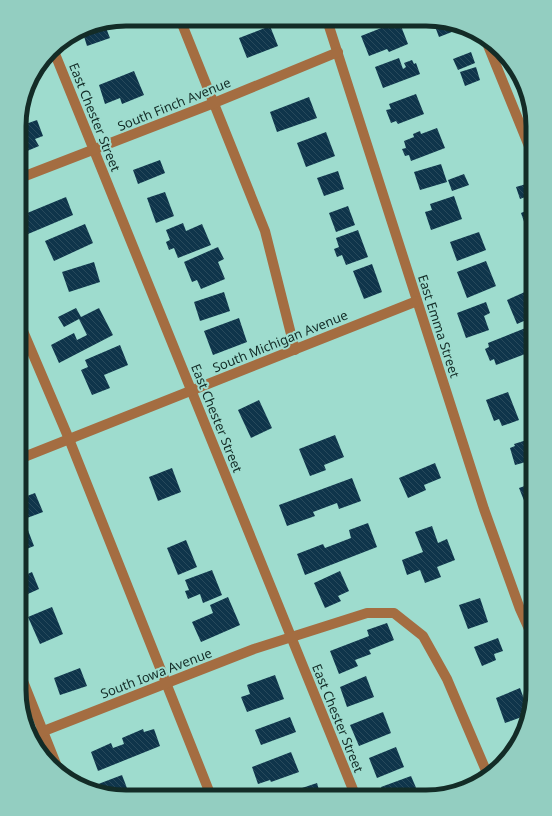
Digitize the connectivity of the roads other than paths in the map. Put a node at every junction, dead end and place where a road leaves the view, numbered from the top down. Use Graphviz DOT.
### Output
graph roads {
  1 [pos="183,26"];
  2 [pos="329,26"];
  3 [pos="489,49"];
  4 [pos="338,52"];
  5 [pos="56,55"];
  6 [pos="214,103"];
  7 [pos="526,139"];
  8 [pos="95,150"];
  9 [pos="26,176"];
  10 [pos="417,301"];
  11 [pos="26,338"];
  12 [pos="295,350"];
  13 [pos="192,391"];
  14 [pos="69,439"];
  15 [pos="26,456"];
  16 [pos="526,622"];
  17 [pos="290,637"];
  18 [pos="166,683"];
  19 [pos="26,688"];
  20 [pos="43,731"];
  21 [pos="36,734"];
  22 [pos="55,761"];
  23 [pos="486,770"];
  24 [pos="209,790"];
  25 [pos="353,790"];
  1 -- 6 [label="street"];
  2 -- 4 [label="street, East Emma Street"];
  3 -- 7 [label="street"];
  4 -- 6 [label="street, South Finch Avenue"];
  4 -- 10 [label="street, East Emma Street"];
  5 -- 8 [label="street, East Chester Street"];
  6 -- 8 [label="street, South Finch Avenue"];
  6 -- 12 [label="street"];
  8 -- 9 [label="street, South Finch Avenue"];
  8 -- 13 [label="street, East Chester Street"];
  10 -- 12 [label="street, South Michigan Avenue"];
  10 -- 16 [label="street, East Emma Street"];
  11 -- 14 [label="street"];
  12 -- 13 [label="street, South Michigan Avenue"];
  13 -- 14 [label="street, South Michigan Avenue"];
  13 -- 17 [label="street, East Chester Street"];
  14 -- 15 [label="street, South Michigan Avenue"];
  14 -- 18 [label="street"];
  17 -- 18 [label="street, South Iowa Avenue"];
  17 -- 23 [label="street, South Iowa Avenue"];
  17 -- 25 [label="street, East Chester Street"];
  18 -- 20 [label="street, South Iowa Avenue"];
  18 -- 24 [label="street"];
  19 -- 20 [label="street"];
  20 -- 21 [label="street, South Iowa Avenue"];
  20 -- 22 [label="street"];
}
